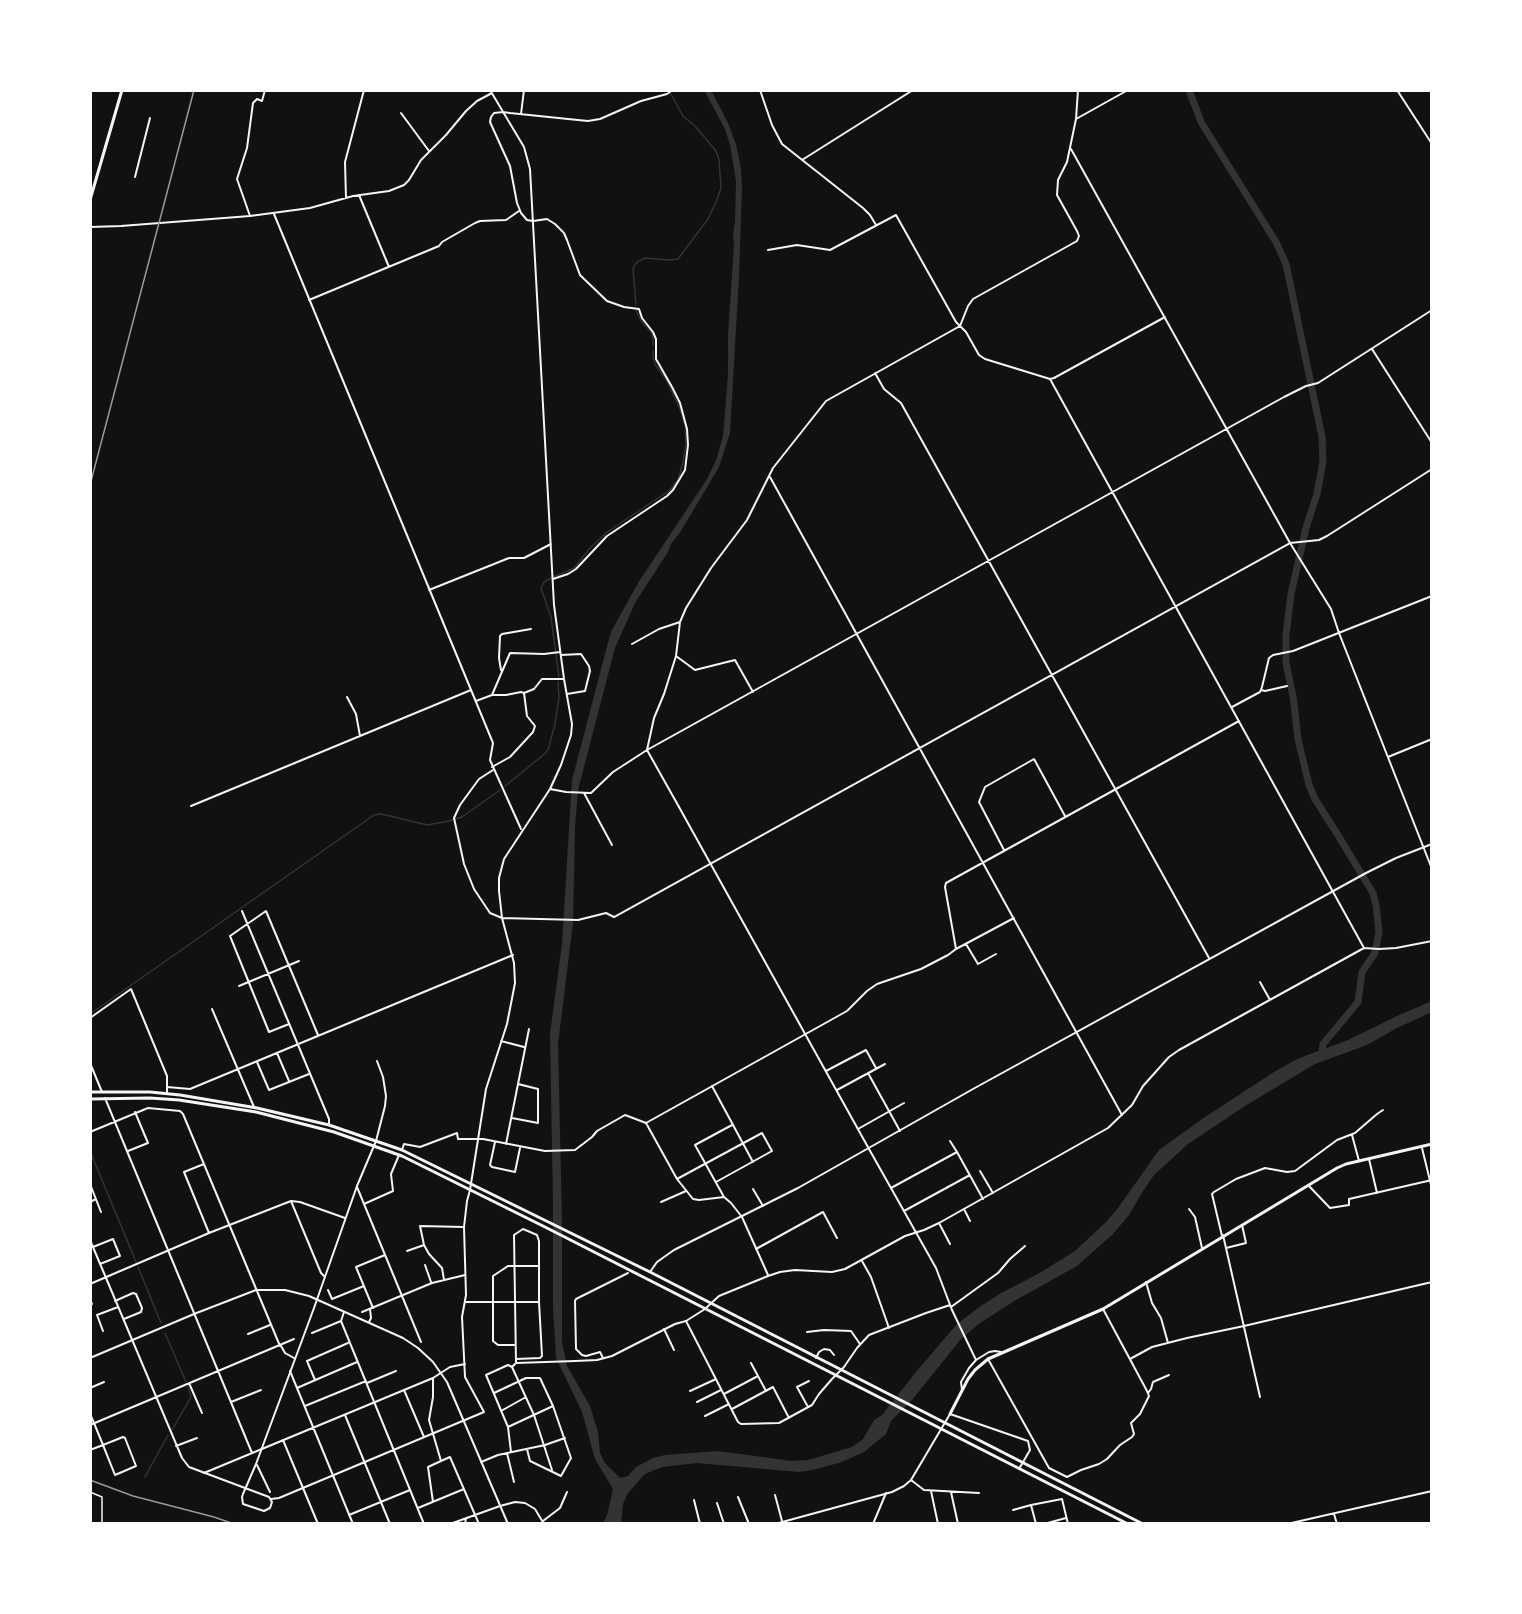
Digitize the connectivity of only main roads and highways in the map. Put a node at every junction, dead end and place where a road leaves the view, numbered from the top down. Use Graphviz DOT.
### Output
graph roads {
  1 [pos="122,90"];
  2 [pos="90,200"];
  3 [pos="90,1092"];
  4 [pos="90,1099"];
  5 [pos="1432,1144"];
  6 [pos="950,1414"];
  7 [pos="1128,1524"];
  8 [pos="1143,1524"];
  1 -- 2 [label="main road"];
  3 -- 8 [label="main road"];
  4 -- 7 [label="main road"];
  5 -- 6 [label="main road"];
}
